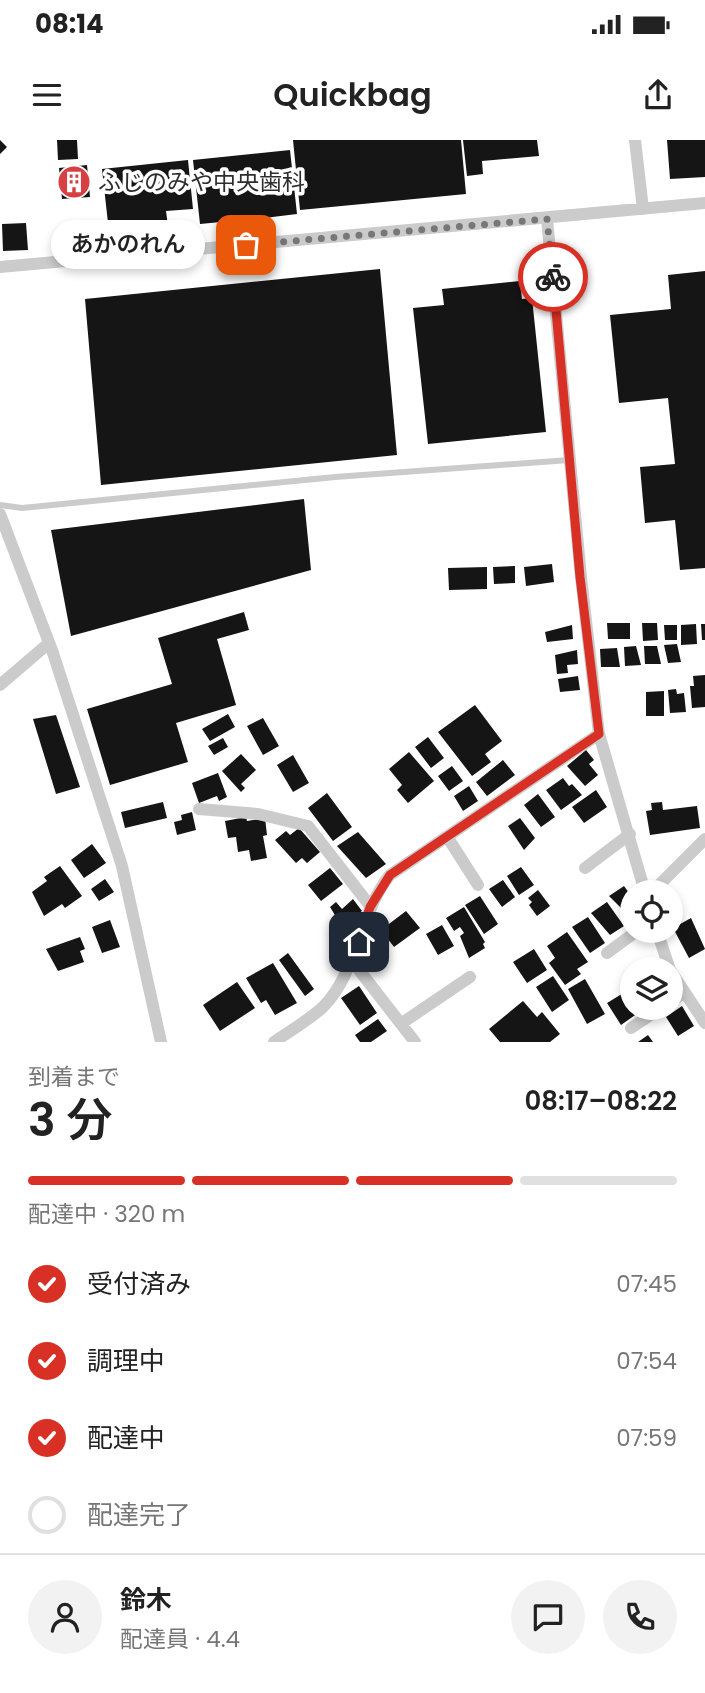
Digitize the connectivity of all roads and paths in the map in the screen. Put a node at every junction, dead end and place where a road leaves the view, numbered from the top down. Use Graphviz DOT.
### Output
graph roads {
  1 [pos="635,140"];
  2 [pos="705,203"];
  3 [pos="643,209"];
  4 [pos="547,219"];
  5 [pos="0,267"];
  6 [pos="569,460"];
  7 [pos="0,505"];
  8 [pos="0,514"];
  9 [pos="50,643"];
  10 [pos="0,685"];
  11 [pos="599,734"];
  12 [pos="199,809"];
  13 [pos="630,834"];
  14 [pos="448,838"];
  15 [pos="705,839"];
  16 [pos="584,868"];
  17 [pos="642,880"];
  18 [pos="664,880"];
  19 [pos="478,885"];
  20 [pos="370,907"];
  21 [pos="621,943"];
  22 [pos="607,953"];
  23 [pos="352,961"];
  24 [pos="470,977"];
  25 [pos="684,993"];
  26 [pos="643,1020"];
  27 [pos="402,1023"];
  28 [pos="705,1023"];
  29 [pos="631,1028"];
  30 [pos="161,1042"];
  31 [pos="274,1042"];
  32 [pos="415,1042"];
  1 -- 3 [label="street"];
  2 -- 3 [label="street"];
  3 -- 4 [label="street"];
  4 -- 5 [label="street"];
  4 -- 6 [label="street"];
  6 -- 7 [label="lane"];
  6 -- 11 [label="street"];
  8 -- 9 [label="street"];
  9 -- 10 [label="street"];
  9 -- 30 [label="street"];
  11 -- 13 [label="street"];
  11 -- 14 [label="street"];
  12 -- 20 [label="street"];
  13 -- 16 [label="street"];
  13 -- 17 [label="street"];
  14 -- 19 [label="street"];
  14 -- 20 [label="street"];
  15 -- 18 [label="street"];
  20 -- 23 [label="street"];
  21 -- 22 [label="street"];
  23 -- 27 [label="street"];
  23 -- 31 [label="street"];
  24 -- 27 [label="street"];
  25 -- 28 [label="street"];
  26 -- 29 [label="street"];
  27 -- 32 [label="street"];
}
